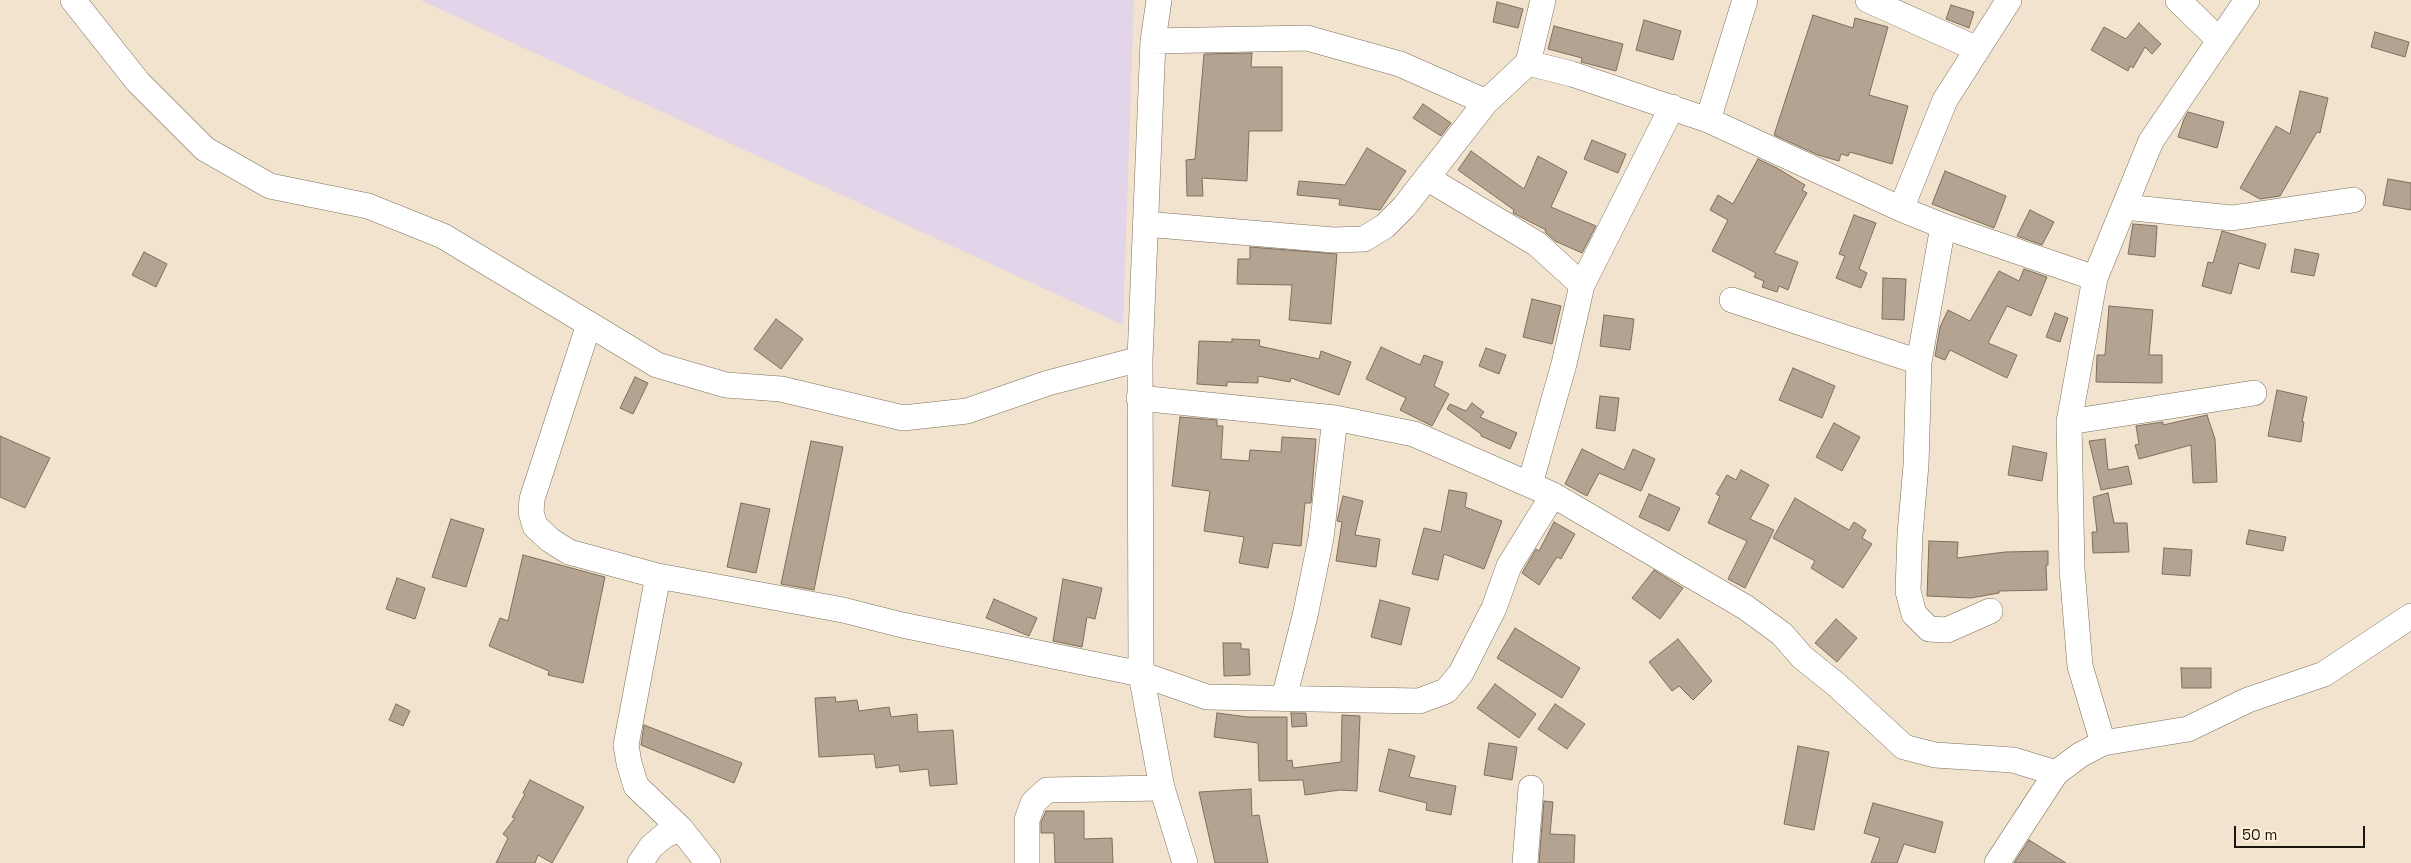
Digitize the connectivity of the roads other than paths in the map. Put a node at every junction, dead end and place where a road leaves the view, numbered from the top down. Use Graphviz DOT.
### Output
graph roads {
  1 [pos="73,0"];
  2 [pos="1159,0"];
  3 [pos="1543,0"];
  4 [pos="1745,0"];
  5 [pos="1868,0"];
  6 [pos="2009,0"];
  7 [pos="2178,0"];
  8 [pos="2247,0"];
  9 [pos="2219,40"];
  10 [pos="1153,41"];
  11 [pos="1977,49"];
  12 [pos="1528,63"];
  13 [pos="1486,102"];
  14 [pos="1672,108"];
  15 [pos="1708,120"];
  16 [pos="1426,178"];
  17 [pos="2353,200"];
  18 [pos="2124,207"];
  19 [pos="1901,209"];
  20 [pos="1145,224"];
  21 [pos="1943,226"];
  22 [pos="2095,278"];
  23 [pos="1582,285"];
  24 [pos="1732,300"];
  25 [pos="590,324"];
  26 [pos="1140,359"];
  27 [pos="1919,362"];
  28 [pos="2254,393"];
  29 [pos="1139,398"];
  30 [pos="1335,418"];
  31 [pos="2069,422"];
  32 [pos="1530,484"];
  33 [pos="1553,495"];
  34 [pos="658,576"];
  35 [pos="1990,611"];
  36 [pos="2411,616"];
  37 [pos="1141,674"];
  38 [pos="1284,698"];
  39 [pos="2103,743"];
  40 [pos="2056,773"];
  41 [pos="1162,788"];
  42 [pos="1531,788"];
  43 [pos="681,830"];
  44 [pos="640,863"];
  45 [pos="708,863"];
  46 [pos="1027,863"];
  47 [pos="1185,863"];
  48 [pos="1525,863"];
  49 [pos="1997,863"];
  1 -- 25 [label="street"];
  2 -- 10 [label="street"];
  3 -- 12 [label="street"];
  4 -- 15 [label="street"];
  5 -- 11 [label="street"];
  6 -- 11 [label="street"];
  7 -- 9 [label="street"];
  8 -- 9 [label="street"];
  9 -- 18 [label="street"];
  10 -- 13 [label="street"];
  10 -- 20 [label="street"];
  11 -- 19 [label="street"];
  12 -- 13 [label="street"];
  12 -- 14 [label="street"];
  13 -- 16 [label="street"];
  14 -- 15 [label="street"];
  14 -- 23 [label="street"];
  15 -- 19 [label="street"];
  16 -- 20 [label="street"];
  16 -- 23 [label="street"];
  17 -- 18 [label="street"];
  18 -- 22 [label="street"];
  19 -- 21 [label="street"];
  20 -- 26 [label="street"];
  21 -- 22 [label="street"];
  21 -- 27 [label="street"];
  22 -- 31 [label="street"];
  23 -- 32 [label="street"];
  24 -- 27 [label="street"];
  25 -- 26 [label="street"];
  25 -- 34 [label="street"];
  26 -- 29 [label="street"];
  27 -- 35 [label="street"];
  28 -- 31 [label="street"];
  29 -- 30 [label="street"];
  29 -- 37 [label="street"];
  30 -- 32 [label="street"];
  30 -- 38 [label="street"];
  31 -- 39 [label="street"];
  32 -- 33 [label="street"];
  33 -- 38 [label="street"];
  33 -- 40 [label="street"];
  34 -- 37 [label="street"];
  34 -- 43 [label="street"];
  36 -- 39 [label="street"];
  37 -- 38 [label="street"];
  37 -- 41 [label="street"];
  39 -- 40 [label="street"];
  40 -- 49 [label="street"];
  41 -- 46 [label="street"];
  41 -- 47 [label="street"];
  42 -- 48 [label="street"];
  43 -- 44 [label="street"];
  43 -- 45 [label="street"];
}
